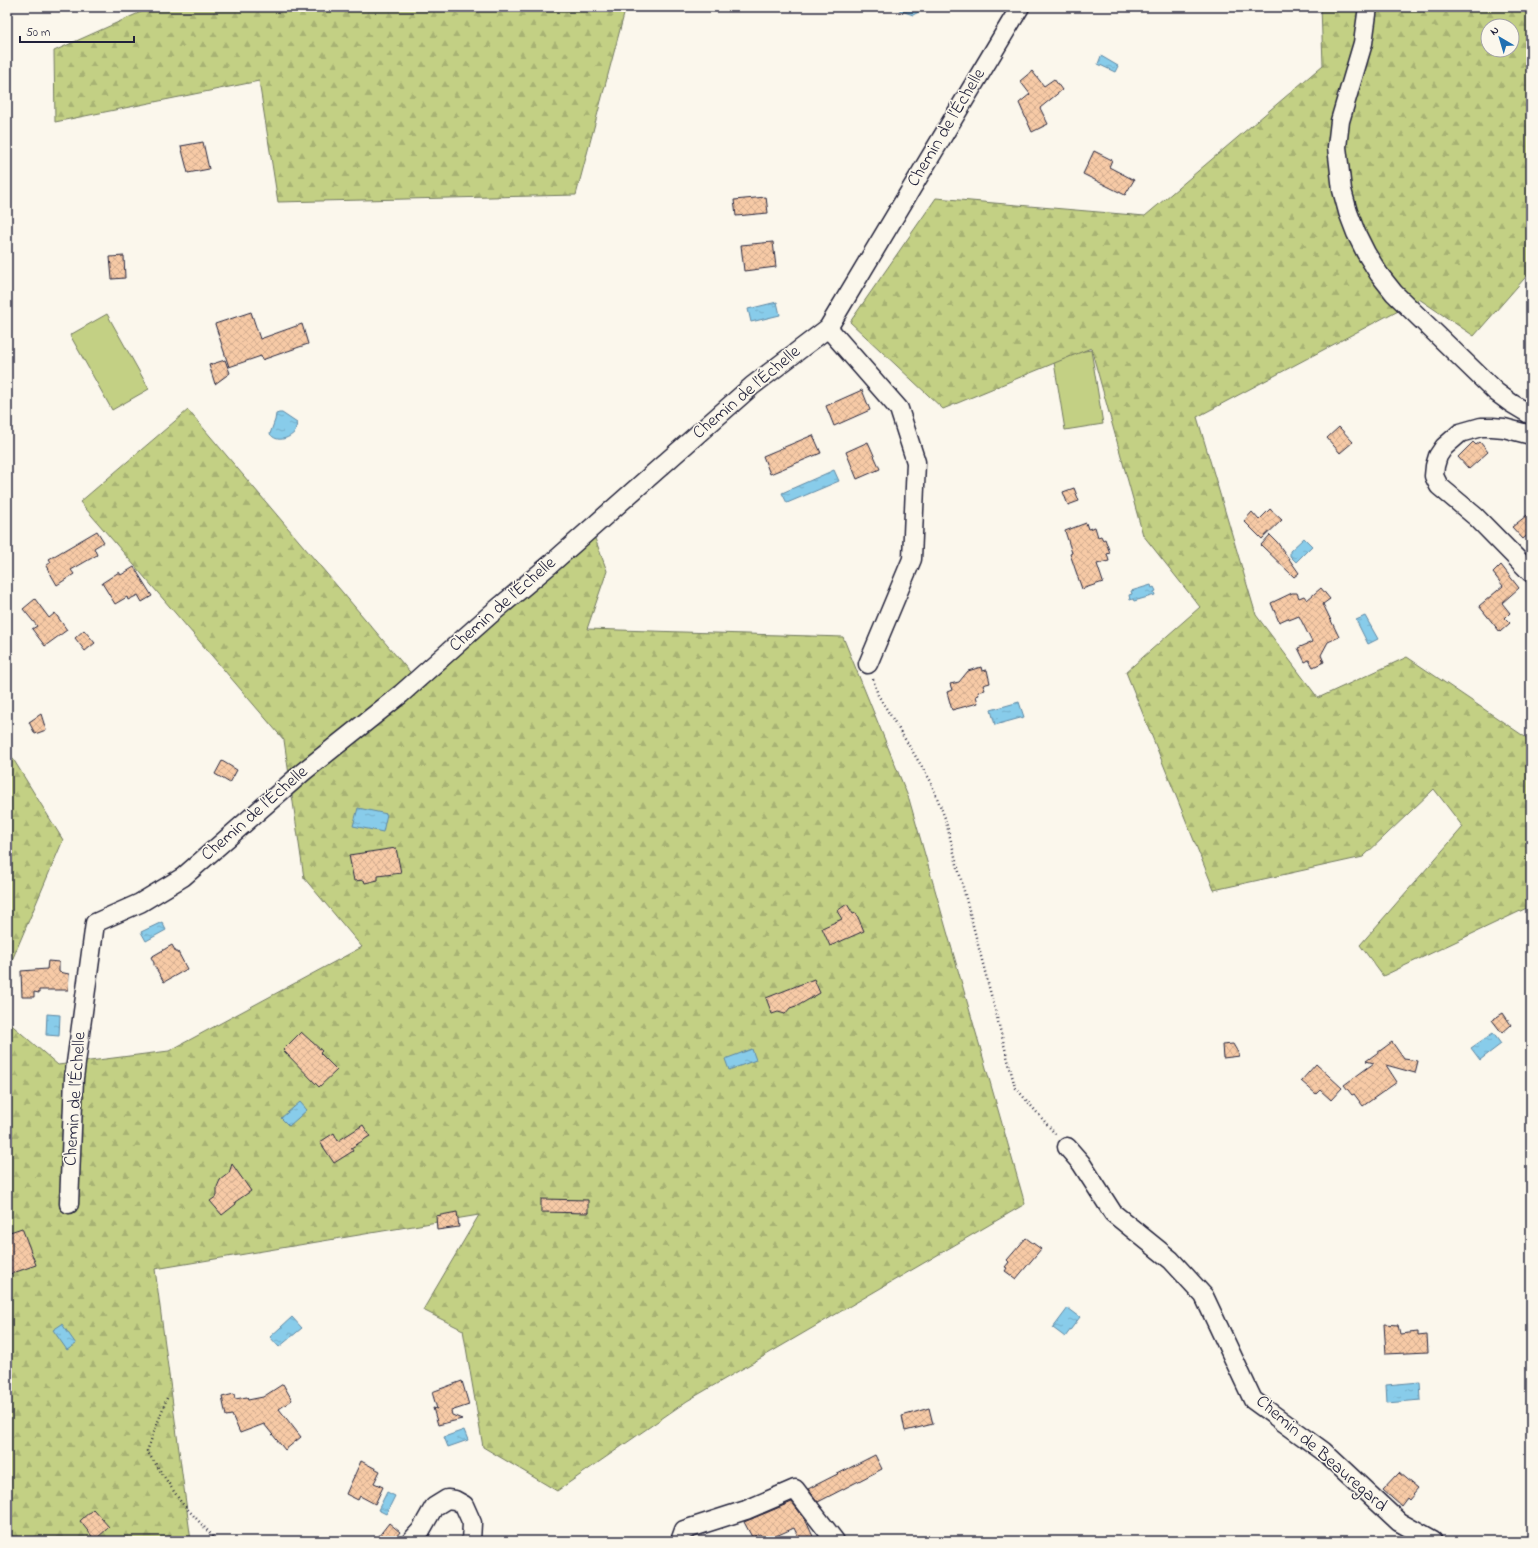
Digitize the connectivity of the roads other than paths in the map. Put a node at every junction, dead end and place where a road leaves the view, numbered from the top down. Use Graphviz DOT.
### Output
graph roads {
  1 [pos="1020,7"];
  2 [pos="1368,7"];
  3 [pos="828,328"];
  4 [pos="1531,415"];
  5 [pos="1531,435"];
  6 [pos="1531,573"];
  7 [pos="868,664"];
  8 [pos="1066,1147"];
  9 [pos="69,1204"];
  10 [pos="411,1541"];
  11 [pos="471,1541"];
  12 [pos="680,1541"];
  13 [pos="835,1541"];
  14 [pos="1433,1541"];
  1 -- 3 [label="street, Chemin de l’Échelle"];
  2 -- 4 [label="street"];
  3 -- 7 [label="street"];
  3 -- 9 [label="street, Chemin de l’Échelle"];
  5 -- 6 [label="street"];
  8 -- 14 [label="street, Chemin de Beauregard"];
  10 -- 11 [label="street"];
  12 -- 13 [label="street"];
}
